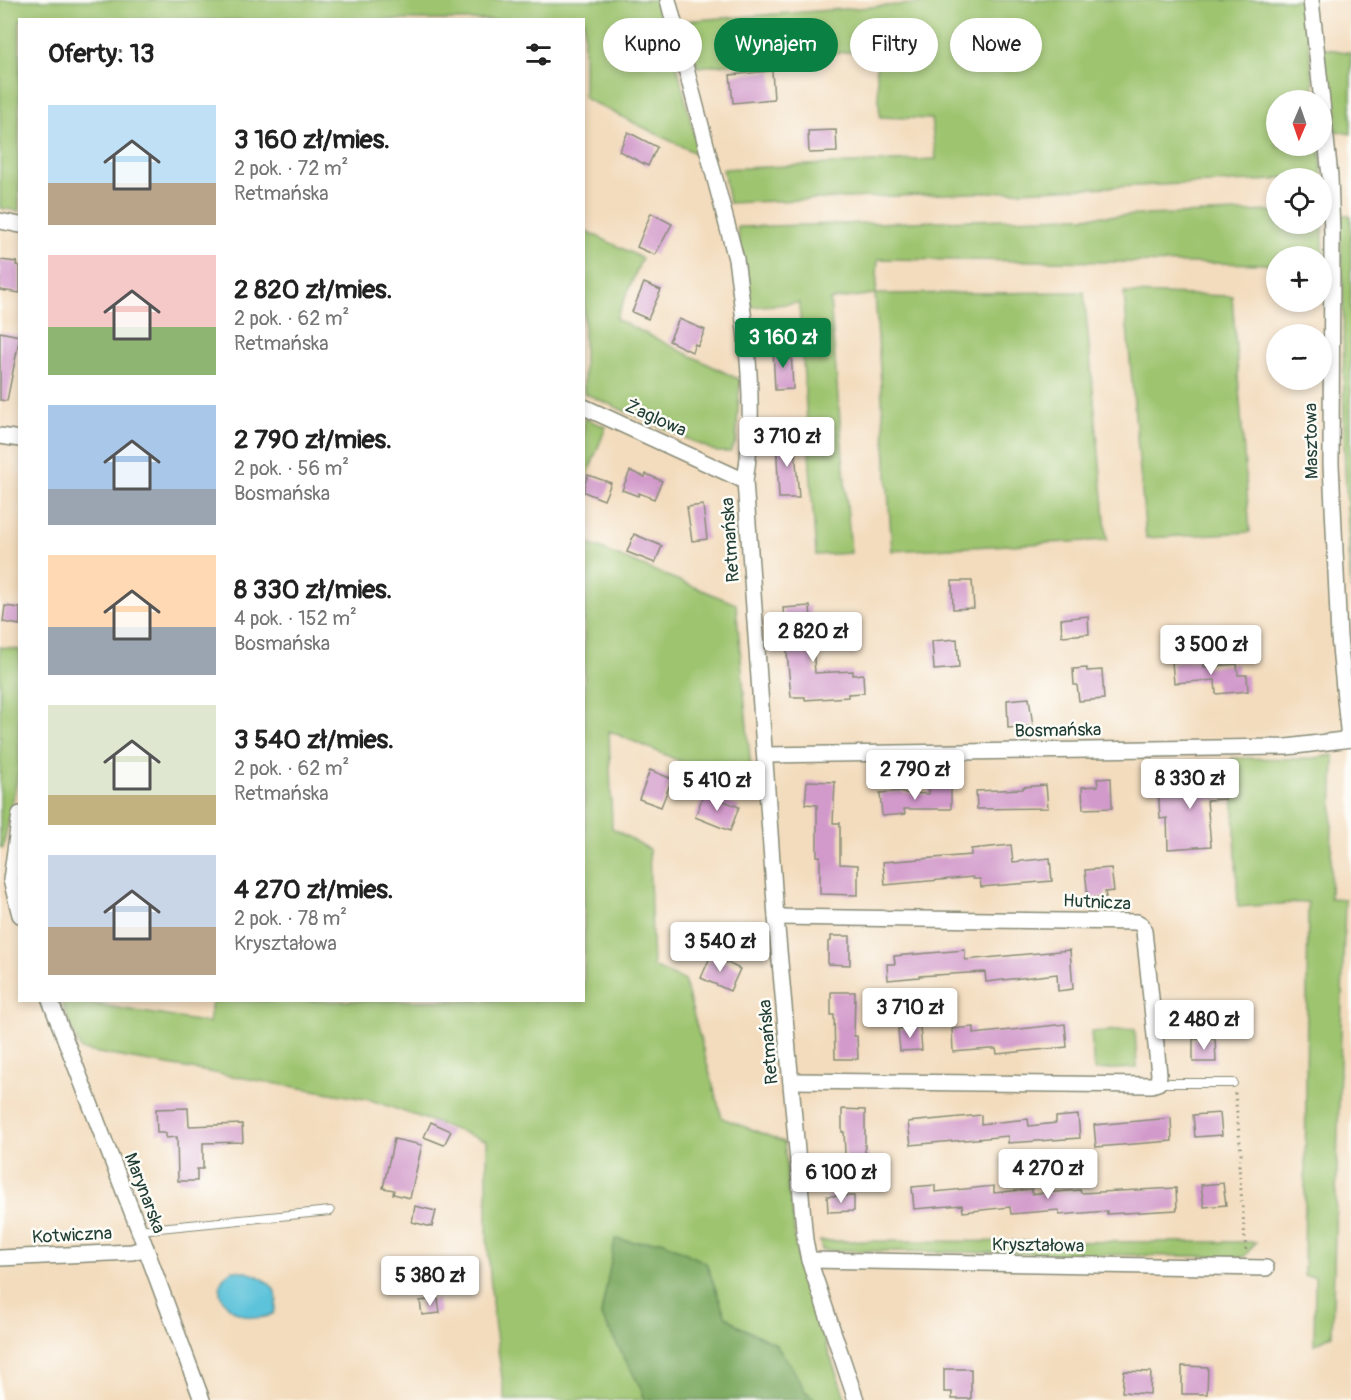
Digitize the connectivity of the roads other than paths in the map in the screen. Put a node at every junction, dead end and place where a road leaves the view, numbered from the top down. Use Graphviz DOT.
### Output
graph roads {
  1 [pos="668,0"];
  2 [pos="1311,0"];
  3 [pos="0,221"];
  4 [pos="18,225"];
  5 [pos="585,407"];
  6 [pos="0,436"];
  7 [pos="18,439"];
  8 [pos="745,481"];
  9 [pos="1350,739"];
  10 [pos="766,755"];
  11 [pos="18,829"];
  12 [pos="18,907"];
  13 [pos="776,917"];
  14 [pos="51,1002"];
  15 [pos="790,1081"];
  16 [pos="1158,1083"];
  17 [pos="1233,1083"];
  18 [pos="330,1211"];
  19 [pos="139,1230"];
  20 [pos="146,1248"];
  21 [pos="0,1258"];
  22 [pos="809,1260"];
  23 [pos="1266,1268"];
  24 [pos="202,1400"];
  25 [pos="856,1400"];
  1 -- 8 [label="street, Retmańska"];
  2 -- 9 [label="street, Masztowa"];
  3 -- 4 [label="street"];
  5 -- 8 [label="street, Żaglowa"];
  6 -- 7 [label="street"];
  8 -- 10 [label="street, Retmańska"];
  9 -- 10 [label="street, Bosmańska"];
  10 -- 13 [label="street, Retmańska"];
  11 -- 12 [label="street"];
  13 -- 15 [label="street, Retmańska"];
  13 -- 16 [label="street, Hutnicza"];
  14 -- 19 [label="street, Marynarska"];
  15 -- 16 [label="street"];
  15 -- 22 [label="street, Retmańska"];
  16 -- 17 [label="lane"];
  18 -- 19 [label="lane"];
  19 -- 20 [label="street, Marynarska"];
  20 -- 21 [label="street, Kotwiczna"];
  20 -- 24 [label="street, Marynarska"];
  22 -- 23 [label="street, Kryształowa"];
  22 -- 25 [label="street, Retmańska"];
}
